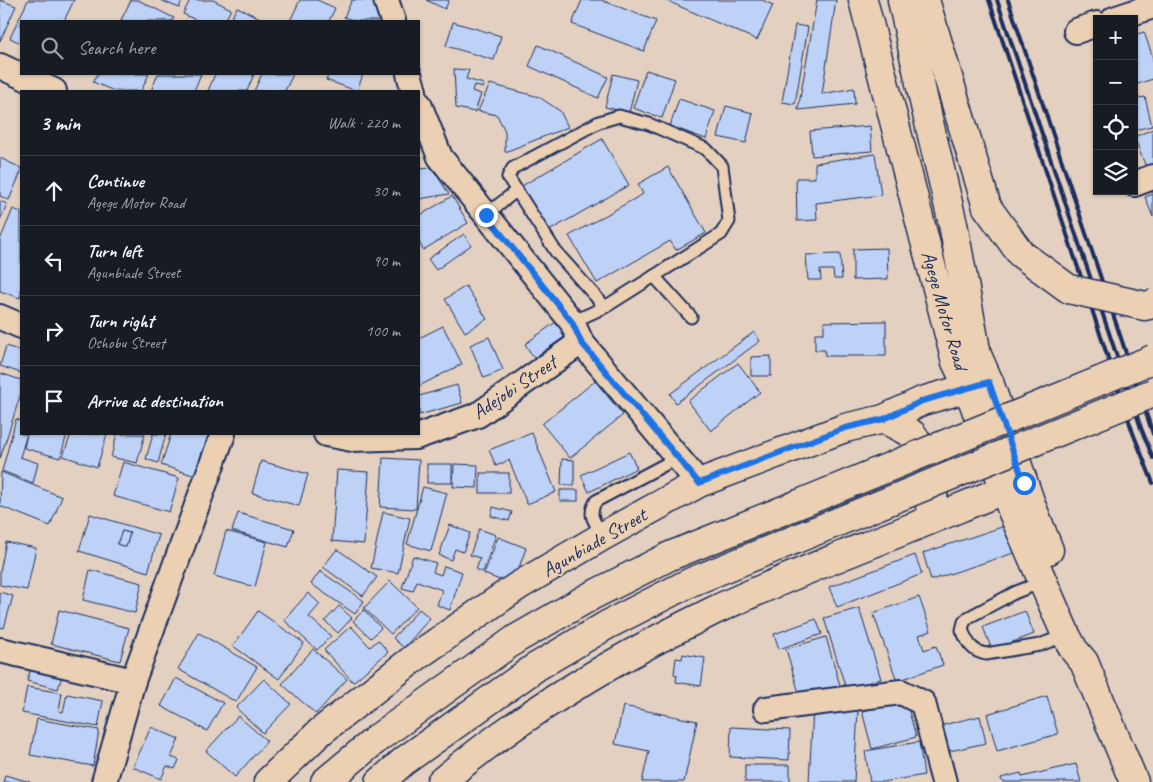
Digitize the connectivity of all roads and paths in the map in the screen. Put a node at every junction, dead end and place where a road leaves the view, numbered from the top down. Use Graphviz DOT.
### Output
graph roads {
  1 [pos="386,0"];
  2 [pos="862,0"];
  3 [pos="902,0"];
  4 [pos="925,0"];
  5 [pos="1153,6"];
  6 [pos="1126,15"];
  7 [pos="394,20"];
  8 [pos="0,66"];
  9 [pos="409,75"];
  10 [pos="52,90"];
  11 [pos="414,90"];
  12 [pos="420,109"];
  13 [pos="429,158"];
  14 [pos="1153,177"];
  15 [pos="1138,183"];
  16 [pos="517,190"];
  17 [pos="486,215"];
  18 [pos="654,276"];
  19 [pos="1153,304"];
  20 [pos="605,307"];
  21 [pos="0,317"];
  22 [pos="691,317"];
  23 [pos="20,326"];
  24 [pos="577,332"];
  25 [pos="1153,359"];
  26 [pos="978,384"];
  27 [pos="1153,393"];
  28 [pos="884,419"];
  29 [pos="223,435"];
  30 [pos="331,435"];
  31 [pos="679,457"];
  32 [pos="699,483"];
  33 [pos="1006,489"];
  34 [pos="921,524"];
  35 [pos="603,536"];
  36 [pos="1044,581"];
  37 [pos="1066,635"];
  38 [pos="0,650"];
  39 [pos="1084,662"];
  40 [pos="133,681"];
  41 [pos="766,709"];
  42 [pos="104,782"];
  43 [pos="268,782"];
  44 [pos="325,782"];
  45 [pos="380,782"];
  46 [pos="441,782"];
  47 [pos="944,782"];
  48 [pos="1134,782"];
  1 -- 7 [label="street"];
  2 -- 26 [label="main road, Agege Motor Road"];
  3 -- 26 [label="main road, Agege Motor Road"];
  4 -- 19 [label="main road, bridge"];
  5 -- 6 [label="street"];
  8 -- 10 [label="street"];
  9 -- 11 [label="street"];
  12 -- 13 [label="street"];
  13 -- 17 [label="street"];
  14 -- 15 [label="street"];
  16 -- 17 [label="lane"];
  16 -- 18 [label="lane"];
  16 -- 20 [label="lane"];
  17 -- 24 [label="street"];
  18 -- 20 [label="lane"];
  18 -- 22 [label="lane"];
  20 -- 24 [label="lane"];
  21 -- 23 [label="street"];
  24 -- 30 [label="street, Adejobi Street"];
  24 -- 31 [label="street"];
  25 -- 44 [label="main road, bridge"];
  26 -- 28 [label="main road, Agunbiade Street"];
  26 -- 33 [label="main road, Agege Motor Road"];
  26 -- 39 [label="main road, Agege Motor Road"];
  27 -- 45 [label="main road, bridge"];
  28 -- 32 [label="main road, Agunbiade Street"];
  28 -- 34 [label="main road"];
  29 -- 40 [label="street"];
  31 -- 32 [label="street"];
  31 -- 35 [label="lane"];
  32 -- 35 [label="main road, Agunbiade Street"];
  33 -- 34 [label="main road"];
  33 -- 36 [label="main road, Agege Motor Road"];
  34 -- 46 [label="main road"];
  35 -- 43 [label="main road, Agunbiade Street"];
  36 -- 37 [label="main road, Agege Motor Road"];
  36 -- 37 [label="lane"];
  37 -- 39 [label="main road, Agege Motor Road"];
  38 -- 40 [label="street"];
  39 -- 48 [label="main road, Agege Motor Road"];
  40 -- 42 [label="street"];
  41 -- 47 [label="street"];
}
